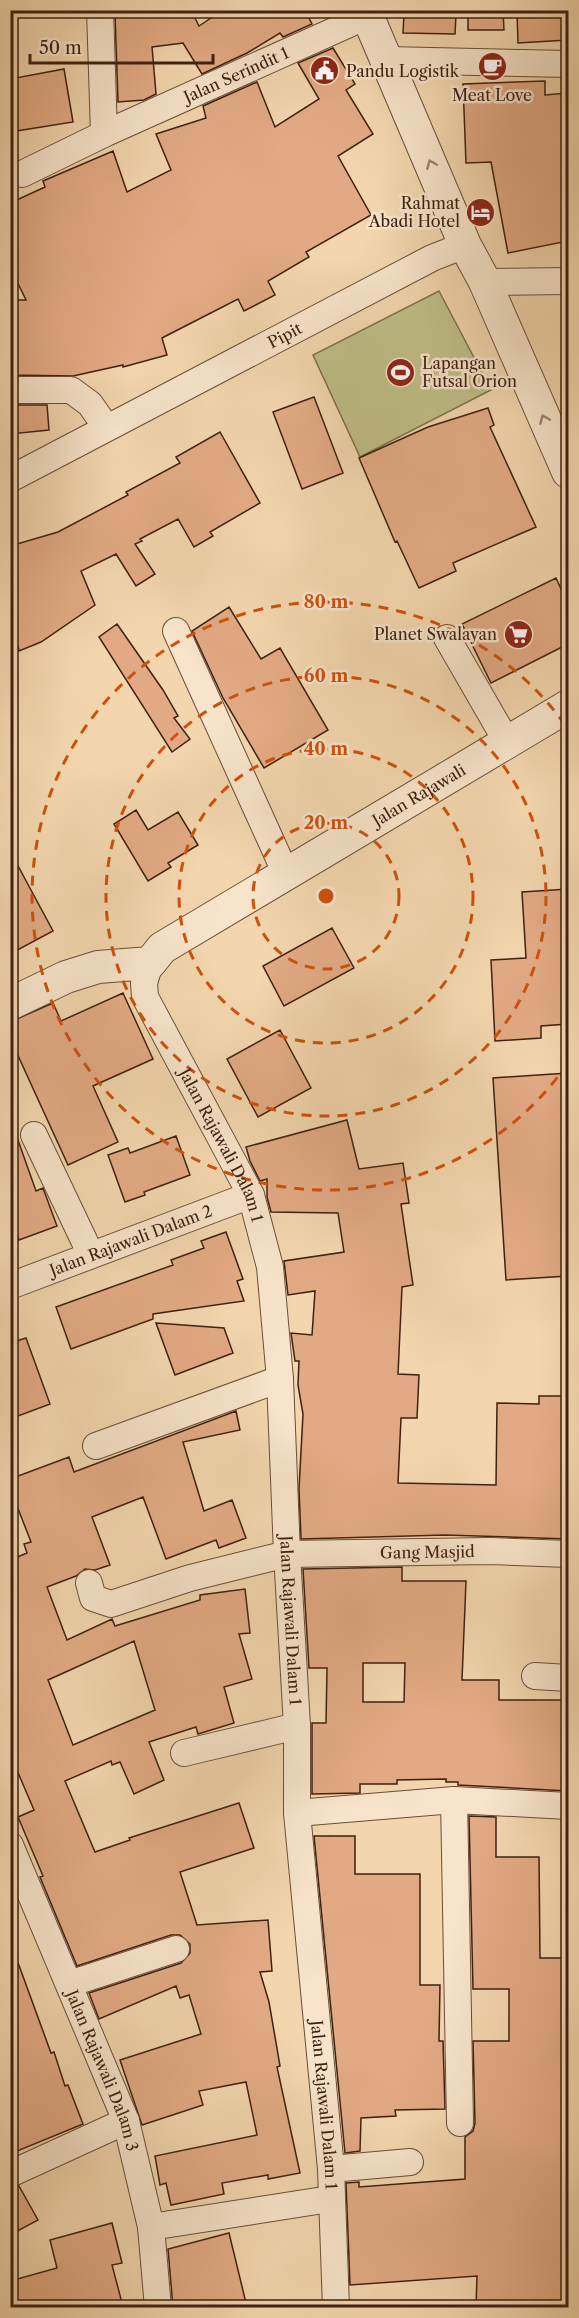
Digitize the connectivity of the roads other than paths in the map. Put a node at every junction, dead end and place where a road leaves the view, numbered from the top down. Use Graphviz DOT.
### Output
graph roads {
  1 [pos="100,10"];
  2 [pos="366,13"];
  3 [pos="386,60"];
  4 [pos="568,64"];
  5 [pos="104,134"];
  6 [pos="22,174"];
  7 [pos="465,245"];
  8 [pos="568,281"];
  9 [pos="484,282"];
  10 [pos="10,390"];
  11 [pos="106,428"];
  12 [pos="568,472"];
  13 [pos="10,480"];
  14 [pos="176,631"];
  15 [pos="447,638"];
  16 [pos="568,706"];
  17 [pos="507,742"];
  18 [pos="286,874"];
  19 [pos="150,963"];
  20 [pos="10,1004"];
  21 [pos="34,1135"];
  22 [pos="251,1196"];
  23 [pos="91,1255"];
  24 [pos="10,1286"];
  25 [pos="280,1380"];
  26 [pos="96,1446"];
  27 [pos="286,1554"];
  28 [pos="568,1554"];
  29 [pos="89,1583"];
  30 [pos="535,1676"];
  31 [pos="568,1678"];
  32 [pos="297,1726"];
  33 [pos="184,1754"];
  34 [pos="454,1800"];
  35 [pos="568,1806"];
  36 [pos="297,1813"];
  37 [pos="10,1845"];
  38 [pos="176,1948"];
  39 [pos="69,1984"];
  40 [pos="126,2121"];
  41 [pos="460,2123"];
  42 [pos="410,2162"];
  43 [pos="331,2169"];
  44 [pos="10,2174"];
  45 [pos="330,2199"];
  46 [pos="151,2227"];
  47 [pos="158,2307"];
  48 [pos="336,2307"];
  1 -- 5 [label="street"];
  2 -- 3 [label="street"];
  2 -- 5 [label="street, Jalan Serindit 1"];
  3 -- 4 [label="street"];
  7 -- 3 [label="street, one-way"];
  5 -- 6 [label="street, Jalan Serindit 1"];
  7 -- 9 [label="street"];
  7 -- 11 [label="street, Pipit"];
  8 -- 9 [label="street"];
  12 -- 9 [label="street, one-way"];
  10 -- 11 [label="street"];
  11 -- 13 [label="street, Pipit"];
  14 -- 18 [label="street"];
  15 -- 17 [label="street"];
  16 -- 17 [label="street, Jalan Rajawali"];
  17 -- 18 [label="street, Jalan Rajawali"];
  18 -- 19 [label="street, Jalan Rajawali"];
  19 -- 20 [label="street"];
  19 -- 22 [label="street, Jalan Rajawali Dalam 1"];
  21 -- 23 [label="street"];
  22 -- 23 [label="street, Jalan Rajawali Dalam 2"];
  22 -- 25 [label="street, Jalan Rajawali Dalam 1"];
  23 -- 24 [label="street, Jalan Rajawali Dalam 2"];
  25 -- 26 [label="street"];
  25 -- 27 [label="street, Jalan Rajawali Dalam 1"];
  27 -- 28 [label="street, Gang Masjid"];
  27 -- 29 [label="street, Gang Masjid"];
  27 -- 32 [label="street, Jalan Rajawali Dalam 1"];
  30 -- 31 [label="street"];
  32 -- 33 [label="street"];
  32 -- 36 [label="street, Jalan Rajawali Dalam 1"];
  34 -- 35 [label="street"];
  34 -- 36 [label="street"];
  34 -- 41 [label="street"];
  36 -- 43 [label="street, Jalan Rajawali Dalam 1"];
  37 -- 39 [label="street, Jalan Rajawali Dalam 3"];
  38 -- 39 [label="street"];
  39 -- 40 [label="street, Jalan Rajawali Dalam 3"];
  40 -- 44 [label="street"];
  40 -- 46 [label="street, Jalan Rajawali Dalam 3"];
  42 -- 43 [label="street"];
  43 -- 45 [label="street, Jalan Rajawali Dalam 1"];
  45 -- 46 [label="street"];
  45 -- 48 [label="street, Jalan Rajawali Dalam 1"];
  46 -- 47 [label="street, Jalan Rajawali Dalam 3"];
}
